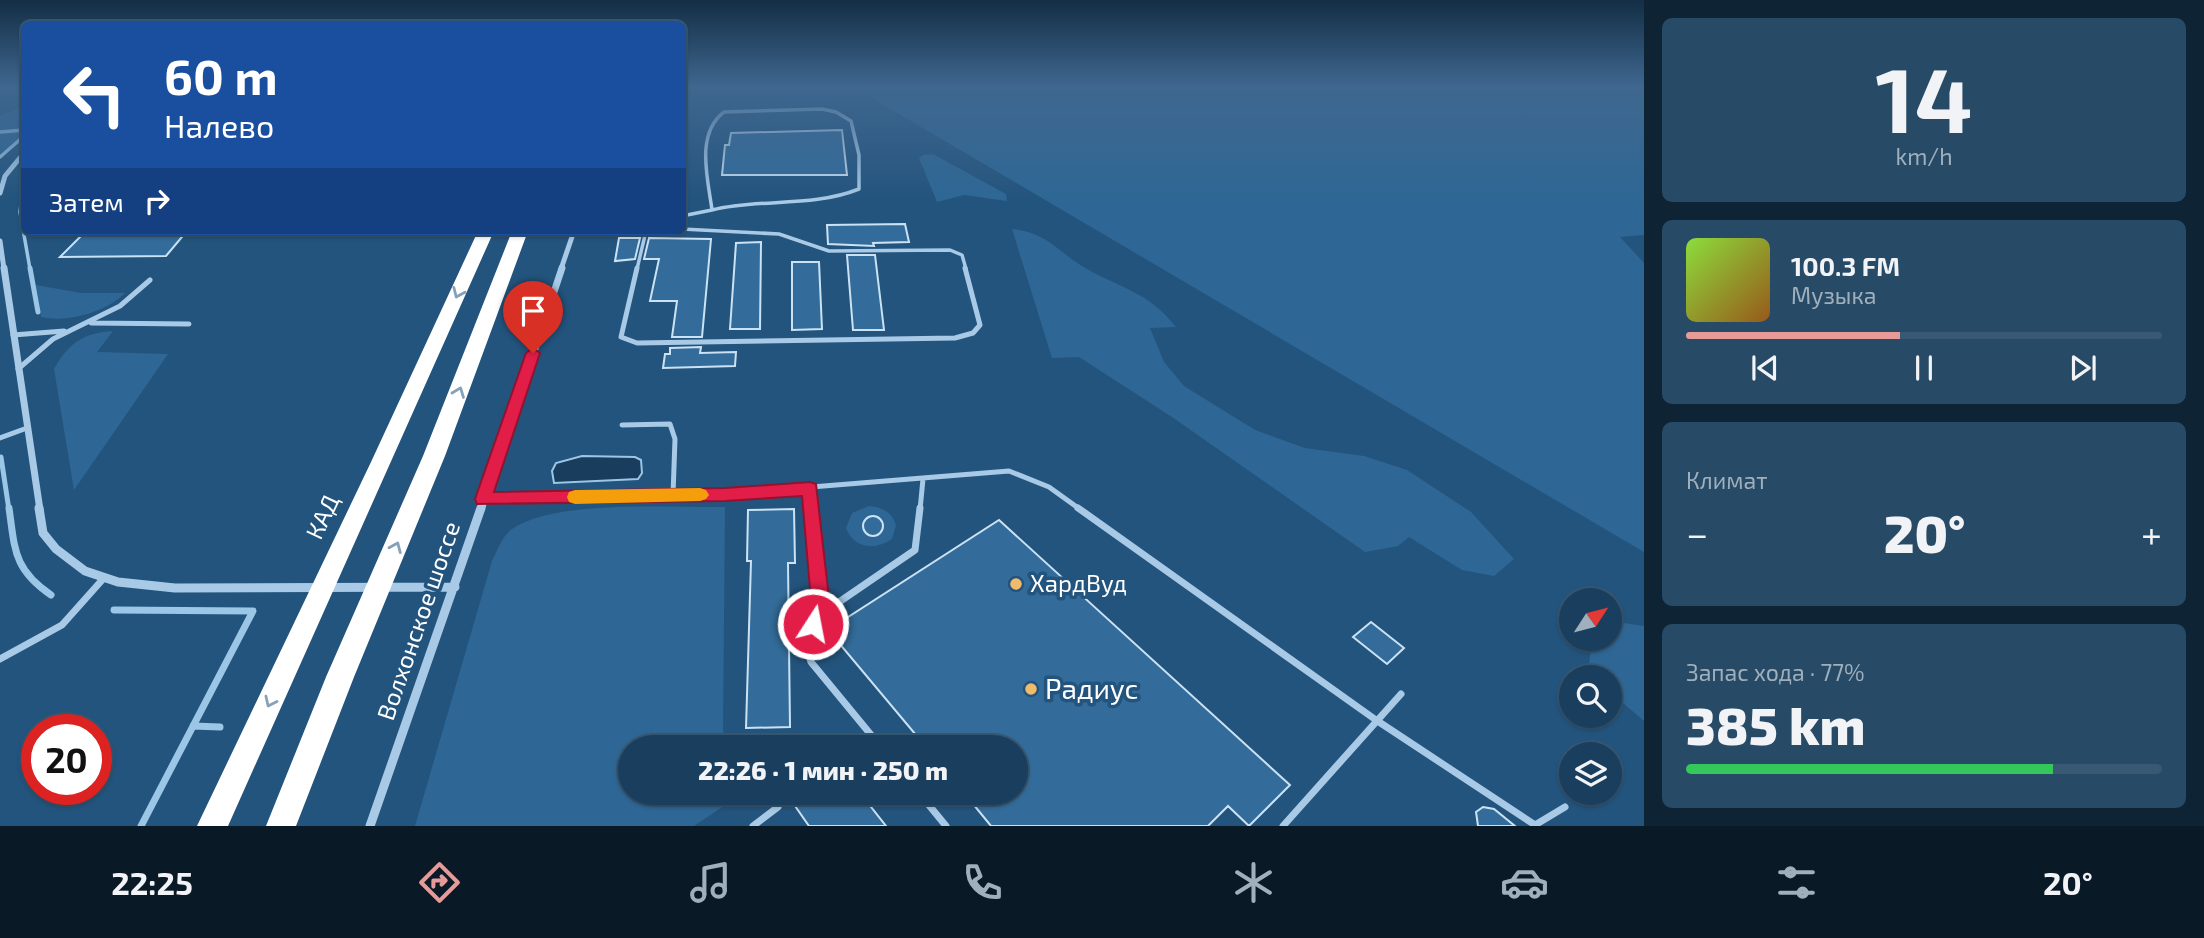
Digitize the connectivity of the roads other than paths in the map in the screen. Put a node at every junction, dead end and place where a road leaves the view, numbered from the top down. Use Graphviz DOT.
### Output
graph roads {
  1 [pos="711,126"];
  2 [pos="852,126"];
  3 [pos="21,157"];
  4 [pos="0,193"];
  5 [pos="712,211"];
  6 [pos="686,215"];
  7 [pos="686,229"];
  8 [pos="483,235"];
  9 [pos="518,235"];
  10 [pos="573,235"];
  11 [pos="645,235"];
  12 [pos="0,241"];
  13 [pos="150,279"];
  14 [pos="84,323"];
  15 [pos="189,324"];
  16 [pos="67,330"];
  17 [pos="13,335"];
  18 [pos="18,369"];
  19 [pos="622,425"];
  20 [pos="27,428"];
  21 [pos="0,438"];
  22 [pos="923,479"];
  23 [pos="810,488"];
  24 [pos="673,495"];
  25 [pos="483,499"];
  26 [pos="103,579"];
  27 [pos="455,587"];
  28 [pos="823,613"];
  29 [pos="0,659"];
  30 [pos="1401,694"];
  31 [pos="1376,720"];
  32 [pos="871,735"];
  33 [pos="929,805"];
  34 [pos="778,807"];
  35 [pos="1565,807"];
  36 [pos="212,826"];
  37 [pos="281,826"];
  38 [pos="370,826"];
  39 [pos="753,826"];
  40 [pos="946,826"];
  41 [pos="1283,826"];
  1 -- 5 [label="lane"];
  2 -- 5 [label="lane"];
  3 -- 4 [label="street"];
  5 -- 6 [label="lane"];
  7 -- 11 [label="lane"];
  8 -- 36 [label="highway, КАД, one-way"];
  37 -- 9 [label="highway, one-way"];
  10 -- 25 [label="street, Волхонское шоссе"];
  12 -- 17 [label="street"];
  13 -- 14 [label="lane"];
  14 -- 15 [label="lane"];
  14 -- 16 [label="lane"];
  16 -- 17 [label="lane"];
  16 -- 18 [label="lane"];
  17 -- 18 [label="street"];
  18 -- 20 [label="street"];
  19 -- 24 [label="lane"];
  20 -- 21 [label="lane"];
  20 -- 26 [label="street"];
  22 -- 23 [label="lane"];
  22 -- 28 [label="lane"];
  22 -- 31 [label="lane"];
  23 -- 24 [label="lane"];
  23 -- 28 [label="lane"];
  24 -- 25 [label="lane"];
  25 -- 27 [label="street, Волхонское шоссе"];
  26 -- 27 [label="street"];
  26 -- 29 [label="lane"];
  27 -- 38 [label="street, Волхонское шоссе"];
  28 -- 32 [label="lane"];
  30 -- 31 [label="lane"];
  31 -- 35 [label="lane"];
  31 -- 41 [label="lane"];
  33 -- 40 [label="lane"];
  34 -- 39 [label="lane"];
}
